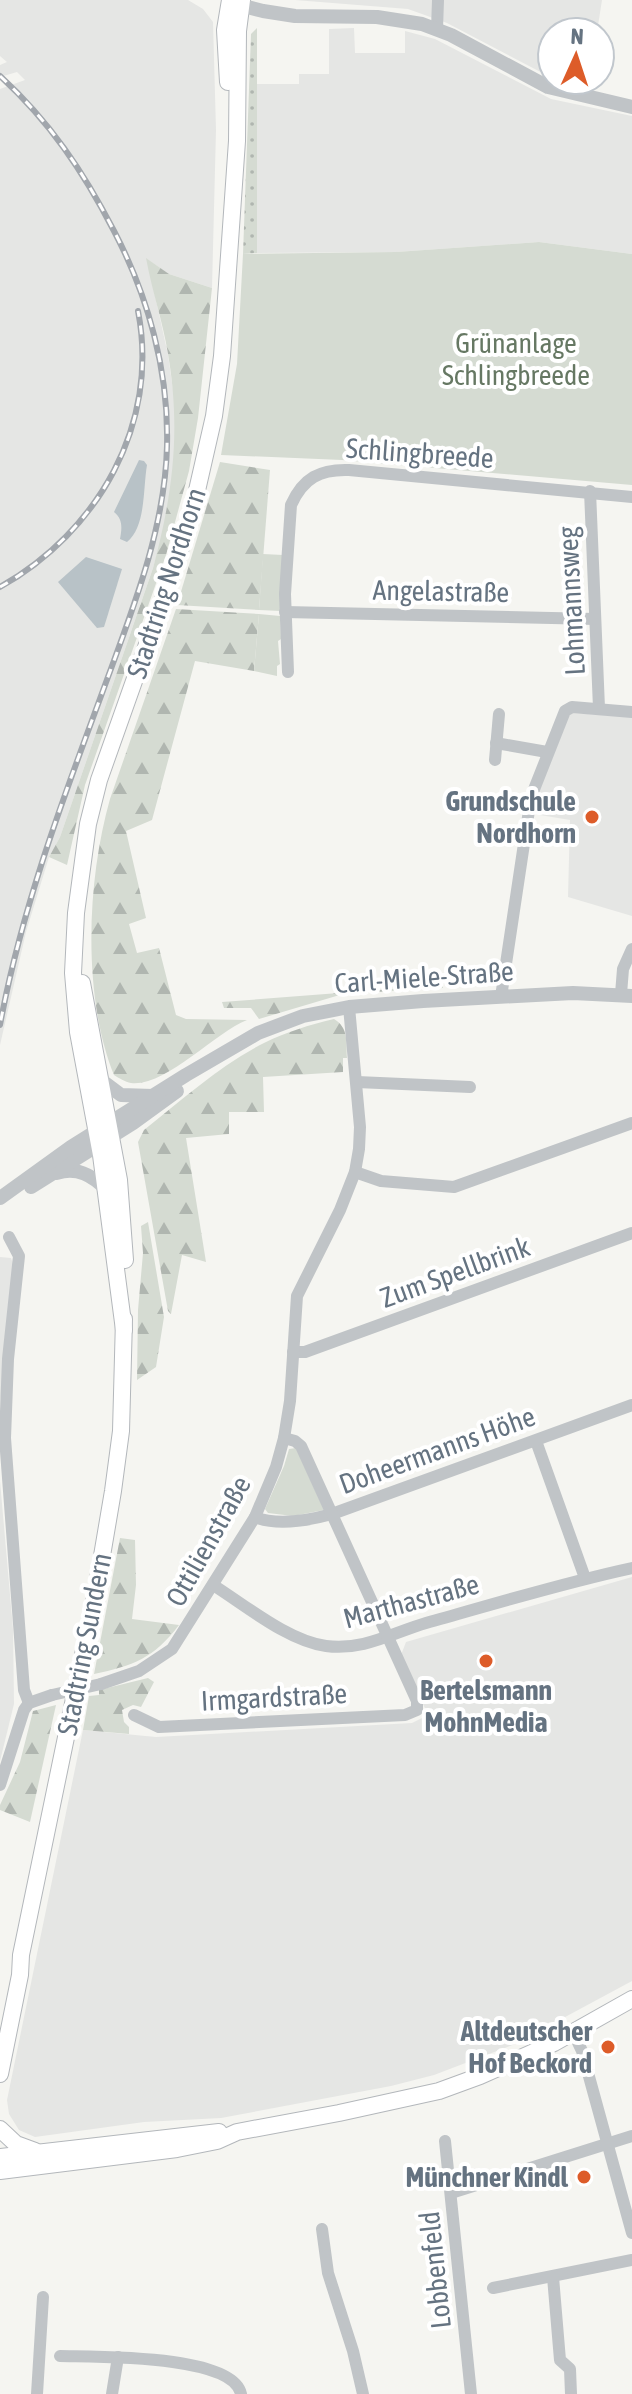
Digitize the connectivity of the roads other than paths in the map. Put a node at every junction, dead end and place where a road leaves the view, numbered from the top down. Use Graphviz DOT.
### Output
graph roads {
  1 [pos="438,0"];
  2 [pos="233,1"];
  3 [pos="437,29"];
  4 [pos="632,107"];
  5 [pos="590,491"];
  6 [pos="632,497"];
  7 [pos="285,612"];
  8 [pos="595,619"];
  9 [pos="288,672"];
  10 [pos="599,708"];
  11 [pos="632,712"];
  12 [pos="499,714"];
  13 [pos="496,743"];
  14 [pos="547,752"];
  15 [pos="495,760"];
  16 [pos="74,946"];
  17 [pos="632,949"];
  18 [pos="627,995"];
  19 [pos="501,997"];
  20 [pos="349,1007"];
  21 [pos="227,1050"];
  22 [pos="101,1080"];
  23 [pos="357,1082"];
  24 [pos="470,1087"];
  25 [pos="154,1096"];
  26 [pos="632,1123"];
  27 [pos="104,1134"];
  28 [pos="355,1172"];
  29 [pos="46,1178"];
  30 [pos="107,1190"];
  31 [pos="0,1198"];
  32 [pos="0,1206"];
  33 [pos="632,1233"];
  34 [pos="9,1237"];
  35 [pos="124,1330"];
  36 [pos="293,1352"];
  37 [pos="632,1405"];
  38 [pos="284,1438"];
  39 [pos="536,1441"];
  40 [pos="332,1514"];
  41 [pos="255,1517"];
  42 [pos="632,1568"];
  43 [pos="585,1578"];
  44 [pos="213,1585"];
  45 [pos="389,1637"];
  46 [pos="29,1703"];
  47 [pos="134,1715"];
  48 [pos="0,1785"];
  49 [pos="21,1955"];
  50 [pos="632,1999"];
  51 [pos="0,2025"];
  52 [pos="574,2034"];
  53 [pos="0,2074"];
  54 [pos="0,2129"];
  55 [pos="237,2132"];
  56 [pos="632,2136"];
  57 [pos="445,2141"];
  58 [pos="607,2142"];
  59 [pos="36,2152"];
  60 [pos="0,2157"];
  61 [pos="0,2171"];
  62 [pos="451,2193"];
  63 [pos="322,2229"];
  64 [pos="632,2233"];
  65 [pos="632,2260"];
  66 [pos="553,2277"];
  67 [pos="493,2288"];
  68 [pos="43,2297"];
  69 [pos="60,2356"];
  70 [pos="118,2357"];
  71 [pos="37,2394"];
  72 [pos="112,2394"];
  73 [pos="241,2394"];
  74 [pos="363,2394"];
  75 [pos="471,2394"];
  76 [pos="571,2394"];
  1 -- 3 [label="street"];
  2 -- 3 [label="street"];
  2 -- 16 [label="main road, Stadtring Nordhorn"];
  3 -- 4 [label="street"];
  5 -- 6 [label="street, Schlingbreede"];
  5 -- 7 [label="street, Schlingbreede"];
  5 -- 8 [label="street, Lohmannsweg"];
  7 -- 8 [label="street, Angelastraße"];
  7 -- 9 [label="street, Schlingbreede"];
  8 -- 10 [label="street, Lohmannsweg"];
  10 -- 11 [label="street, Lohmannsweg"];
  10 -- 14 [label="street, Lohmannsweg"];
  12 -- 13 [label="street"];
  13 -- 14 [label="street"];
  13 -- 15 [label="street"];
  14 -- 19 [label="street, Lohmannsweg"];
  16 -- 22 [label="main road, Stadtring Nordhorn"];
  16 -- 27 [label="main road, Stadtring Nordhorn"];
  17 -- 18 [label="street"];
  18 -- 19 [label="street, Carl-Miele-Straße"];
  19 -- 20 [label="street, Carl-Miele-Straße"];
  20 -- 21 [label="street, Carl-Miele-Straße"];
  20 -- 23 [label="street, Ottilienstraße"];
  21 -- 25 [label="street, Carl-Miele-Straße"];
  21 -- 27 [label="street, Carl-Miele-Straße"];
  22 -- 25 [label="street"];
  22 -- 27 [label="main road, Stadtring Nordhorn"];
  23 -- 24 [label="street"];
  23 -- 28 [label="street, Ottilienstraße"];
  25 -- 27 [label="street, Carl-Miele-Straße"];
  26 -- 28 [label="street"];
  27 -- 29 [label="street, Carl-Miele-Straße"];
  27 -- 30 [label="main road, Stadtring Sundern"];
  27 -- 31 [label="street, Carl-Miele-Straße"];
  27 -- 35 [label="main road, Stadtring Sundern"];
  28 -- 36 [label="street, Ottilienstraße"];
  29 -- 30 [label="street"];
  29 -- 32 [label="street, Carl-Miele-Straße"];
  30 -- 35 [label="main road, Stadtring Sundern"];
  33 -- 36 [label="street, Zum Spellbrink"];
  34 -- 46 [label="street"];
  35 -- 49 [label="main road, Stadtring Sundern"];
  36 -- 38 [label="street, Ottilienstraße"];
  37 -- 39 [label="street, Doheermanns Höhe"];
  38 -- 40 [label="street"];
  38 -- 41 [label="street, Ottilienstraße"];
  39 -- 40 [label="street, Doheermanns Höhe"];
  39 -- 43 [label="street"];
  40 -- 41 [label="street, Doheermanns Höhe"];
  40 -- 45 [label="street"];
  41 -- 44 [label="street, Ottilienstraße"];
  42 -- 43 [label="street, Marthastraße"];
  43 -- 45 [label="street, Marthastraße"];
  44 -- 45 [label="street, Marthastraße"];
  44 -- 46 [label="street, Ottilienstraße, bridge"];
  45 -- 47 [label="street, Irmgardstraße"];
  46 -- 48 [label="street"];
  49 -- 51 [label="main road, Stadtring Sundern"];
  49 -- 53 [label="main road, Stadtring Sundern"];
  50 -- 52 [label="main road"];
  52 -- 55 [label="main road"];
  52 -- 58 [label="street"];
  54 -- 59 [label="main road"];
  55 -- 59 [label="main road"];
  55 -- 61 [label="main road"];
  56 -- 58 [label="street"];
  57 -- 62 [label="street, Lobbenfeld"];
  58 -- 62 [label="street"];
  58 -- 64 [label="street"];
  59 -- 60 [label="main road"];
  62 -- 75 [label="street, Lobbenfeld"];
  63 -- 74 [label="street"];
  65 -- 66 [label="street"];
  66 -- 67 [label="street"];
  66 -- 76 [label="street"];
  68 -- 71 [label="street"];
  69 -- 70 [label="street"];
  70 -- 72 [label="street"];
  70 -- 73 [label="street"];
}
